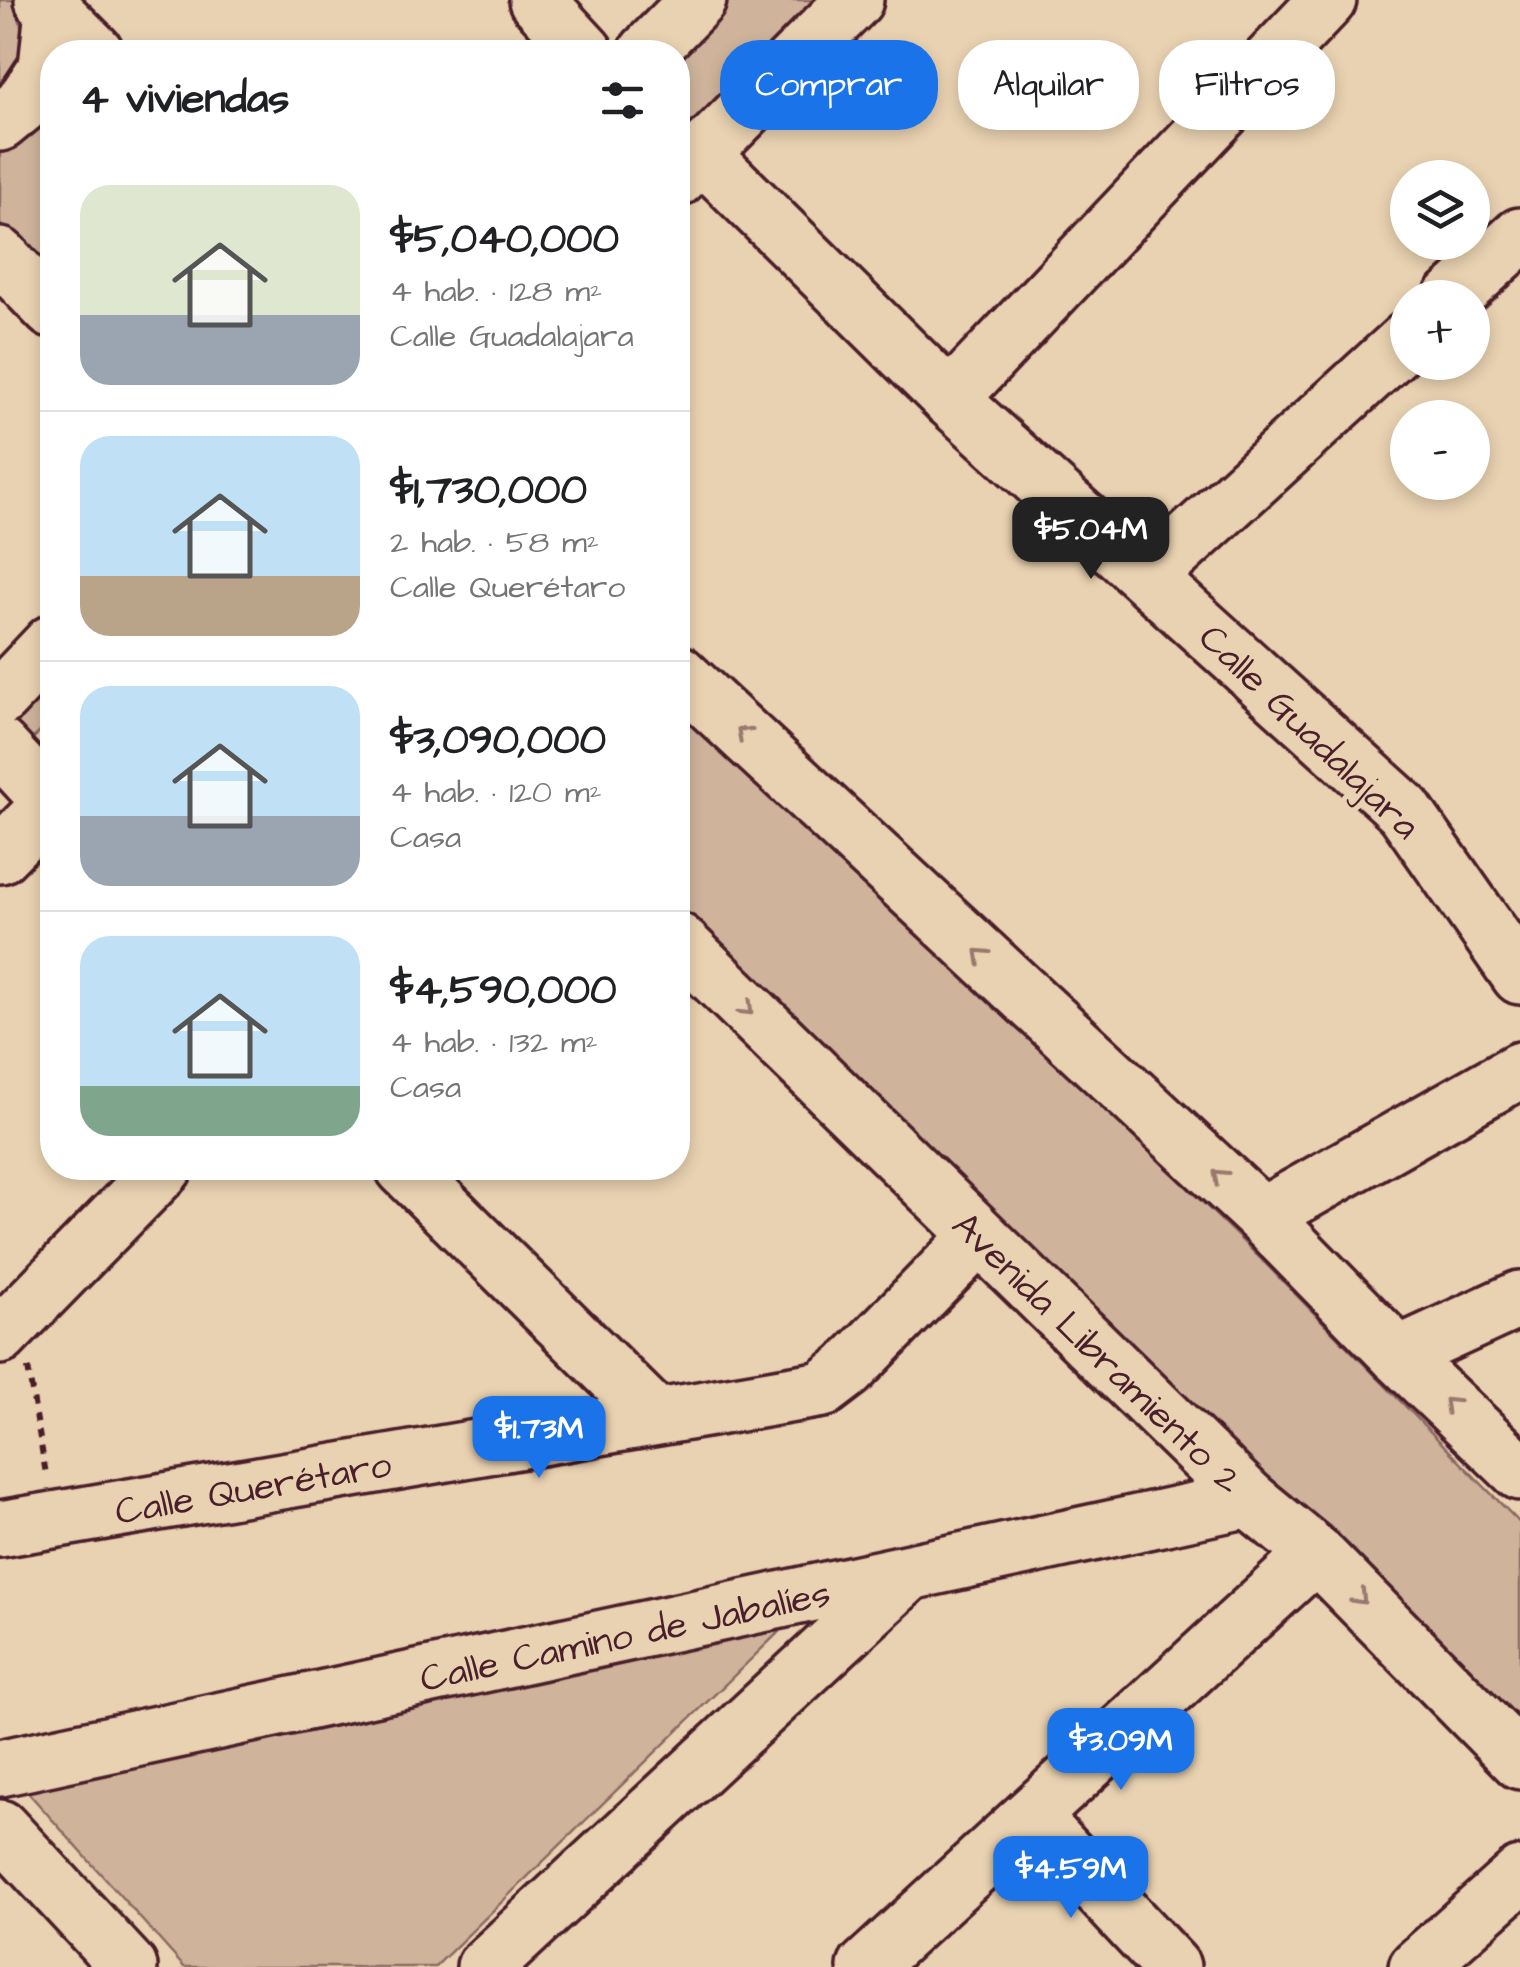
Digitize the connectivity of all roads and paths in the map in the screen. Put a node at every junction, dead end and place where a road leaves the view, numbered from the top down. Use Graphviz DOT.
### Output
graph roads {
  1 [pos="537,0"];
  2 [pos="698,0"];
  3 [pos="855,0"];
  4 [pos="1328,0"];
  5 [pos="48,5"];
  6 [pos="47,40"];
  7 [pos="83,40"];
  8 [pos="575,40"];
  9 [pos="659,40"];
  10 [pos="40,78"];
  11 [pos="0,123"];
  12 [pos="690,160"];
  13 [pos="690,168"];
  14 [pos="1520,236"];
  15 [pos="0,256"];
  16 [pos="1472,280"];
  17 [pos="40,298"];
  18 [pos="1390,355"];
  19 [pos="950,399"];
  20 [pos="1148,576"];
  21 [pos="40,655"];
  22 [pos="690,684"];
  23 [pos="0,698"];
  24 [pos="0,747"];
  25 [pos="40,790"];
  26 [pos="40,815"];
  27 [pos="0,855"];
  28 [pos="690,953"];
  29 [pos="1520,976"];
  30 [pos="1520,1070"];
  31 [pos="152,1180"];
  32 [pos="416,1180"];
  33 [pos="1262,1216"];
  34 [pos="979,1236"];
  35 [pos="1520,1299"];
  36 [pos="10,1327"];
  37 [pos="1398,1355"];
  38 [pos="656,1417"];
  39 [pos="1520,1472"];
  40 [pos="1249,1499"];
  41 [pos="54,1521"];
  42 [pos="0,1529"];
  43 [pos="1316,1554"];
  44 [pos="911,1572"];
  45 [pos="1520,1761"];
  46 [pos="0,1768"];
  47 [pos="1032,1817"];
  48 [pos="0,1828"];
  49 [pos="1520,1875"];
  50 [pos="129,1967"];
  51 [pos="486,1967"];
  52 [pos="866,1967"];
  53 [pos="1172,1967"];
  54 [pos="1417,1967"];
  1 -- 8 [label="street"];
  2 -- 9 [label="street"];
  3 -- 12 [label="street"];
  4 -- 19 [label="street"];
  5 -- 6 [label="street"];
  5 -- 7 [label="street"];
  10 -- 11 [label="street"];
  13 -- 19 [label="street, Calle Guadalajara"];
  14 -- 16 [label="street"];
  15 -- 17 [label="street"];
  18 -- 20 [label="street"];
  19 -- 20 [label="street, Calle Guadalajara"];
  20 -- 29 [label="street, Calle Guadalajara"];
  21 -- 23 [label="street"];
  33 -- 22 [label="street, one-way"];
  24 -- 25 [label="street"];
  26 -- 27 [label="street"];
  28 -- 34 [label="street, Avenida Libramiento 2, one-way"];
  30 -- 33 [label="street"];
  31 -- 36 [label="street"];
  32 -- 38 [label="street"];
  33 -- 37 [label="street"];
  34 -- 38 [label="street, Calle Querétaro"];
  34 -- 40 [label="street, Avenida Libramiento 2"];
  35 -- 37 [label="street"];
  36 -- 41 [label="path"];
  39 -- 37 [label="street, one-way"];
  38 -- 41 [label="street, Calle Querétaro"];
  40 -- 43 [label="street, Avenida Libramiento 2"];
  40 -- 44 [label="street, Calle Camino de Jabalíes"];
  41 -- 42 [label="street, Calle Querétaro"];
  43 -- 45 [label="street, Avenida Libramiento 2, one-way"];
  43 -- 47 [label="street"];
  44 -- 46 [label="street, Calle Camino de Jabalíes"];
  44 -- 51 [label="street"];
  47 -- 52 [label="street"];
  47 -- 53 [label="street"];
  48 -- 50 [label="street"];
  49 -- 54 [label="street"];
}
